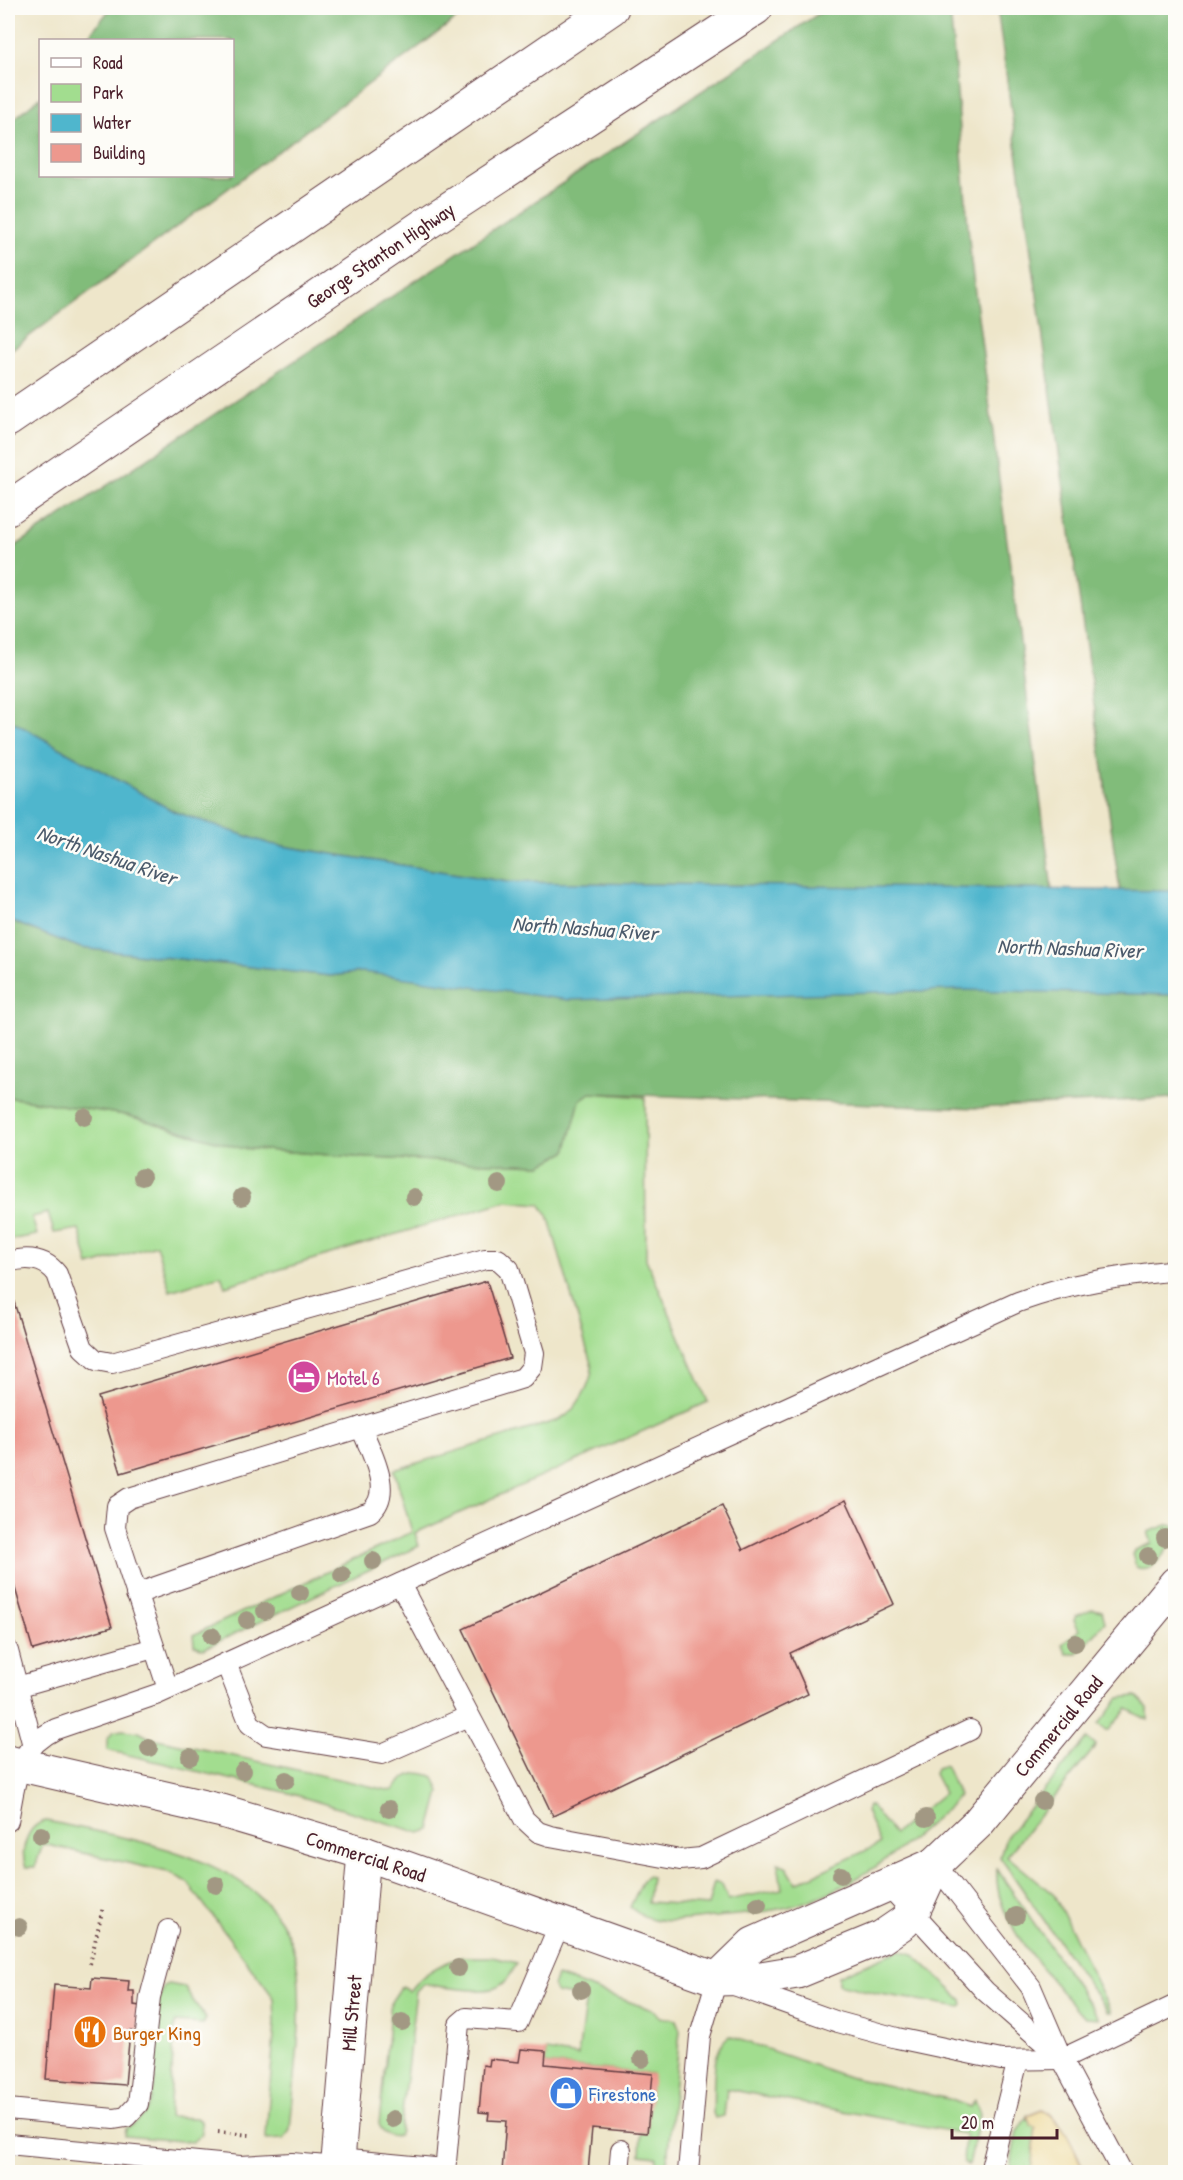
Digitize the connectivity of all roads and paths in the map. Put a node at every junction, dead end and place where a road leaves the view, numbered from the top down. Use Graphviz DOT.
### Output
graph roads {
  1 [pos="612,8"];
  2 [pos="756,8"];
  3 [pos="8,420"];
  4 [pos="8,508"];
  5 [pos="8,1262"];
  6 [pos="1176,1270"];
  7 [pos="362,1427"];
  8 [pos="1176,1583"];
  9 [pos="400,1584"];
  10 [pos="136,1594"];
  11 [pos="154,1647"];
  12 [pos="8,1652"];
  13 [pos="226,1663"];
  14 [pos="12,1683"];
  15 [pos="168,1689"];
  16 [pos="469,1716"];
  17 [pos="970,1730"];
  18 [pos="20,1757"];
  19 [pos="8,1821"];
  20 [pos="364,1853"];
  21 [pos="935,1864"];
  22 [pos="887,1884"];
  23 [pos="103,1907"];
  24 [pos="913,1912"];
  25 [pos="560,1923"];
  26 [pos="168,1930"];
  27 [pos="90,1964"];
  28 [pos="717,1979"];
  29 [pos="1176,2005"];
  30 [pos="1062,2059"];
  31 [pos="1018,2060"];
  32 [pos="8,2109"];
  33 [pos="218,2132"];
  34 [pos="254,2136"];
  35 [pos="8,2144"];
  36 [pos="621,2150"];
  37 [pos="338,2166"];
  38 [pos="445,2171"];
  39 [pos="619,2172"];
  40 [pos="688,2172"];
  41 [pos="990,2172"];
  42 [pos="1122,2172"];
  1 -- 3 [label="main road"];
  2 -- 4 [label="main road, George Stanton Highway"];
  5 -- 7 [label="lane"];
  6 -- 9 [label="lane"];
  7 -- 10 [label="lane"];
  7 -- 10 [label="lane"];
  8 -- 21 [label="main road, Commercial Road"];
  9 -- 13 [label="lane"];
  9 -- 16 [label="lane"];
  10 -- 11 [label="lane"];
  11 -- 14 [label="lane"];
  11 -- 15 [label="lane"];
  12 -- 14 [label="lane"];
  13 -- 15 [label="lane"];
  13 -- 16 [label="lane"];
  14 -- 18 [label="lane"];
  15 -- 18 [label="lane"];
  16 -- 17 [label="lane"];
  18 -- 19 [label="lane"];
  18 -- 20 [label="main road, Commercial Road"];
  20 -- 25 [label="main road, Commercial Road"];
  20 -- 37 [label="main road, Mill Street"];
  21 -- 22 [label="main road, Commercial Road"];
  21 -- 24 [label="main road, Commercial Road"];
  21 -- 30 [label="lane"];
  22 -- 24 [label="lane"];
  22 -- 28 [label="main road, Commercial Road"];
  23 -- 27 [label="path"];
  24 -- 28 [label="main road, Commercial Road"];
  24 -- 30 [label="lane"];
  25 -- 28 [label="main road, Commercial Road"];
  25 -- 38 [label="lane"];
  26 -- 32 [label="lane"];
  28 -- 31 [label="lane"];
  28 -- 40 [label="lane"];
  29 -- 30 [label="lane"];
  30 -- 31 [label="lane"];
  30 -- 42 [label="lane"];
  31 -- 41 [label="lane"];
  33 -- 34 [label="path"];
  35 -- 37 [label="lane"];
  36 -- 39 [label="lane"];
  37 -- 38 [label="lane"];
}
